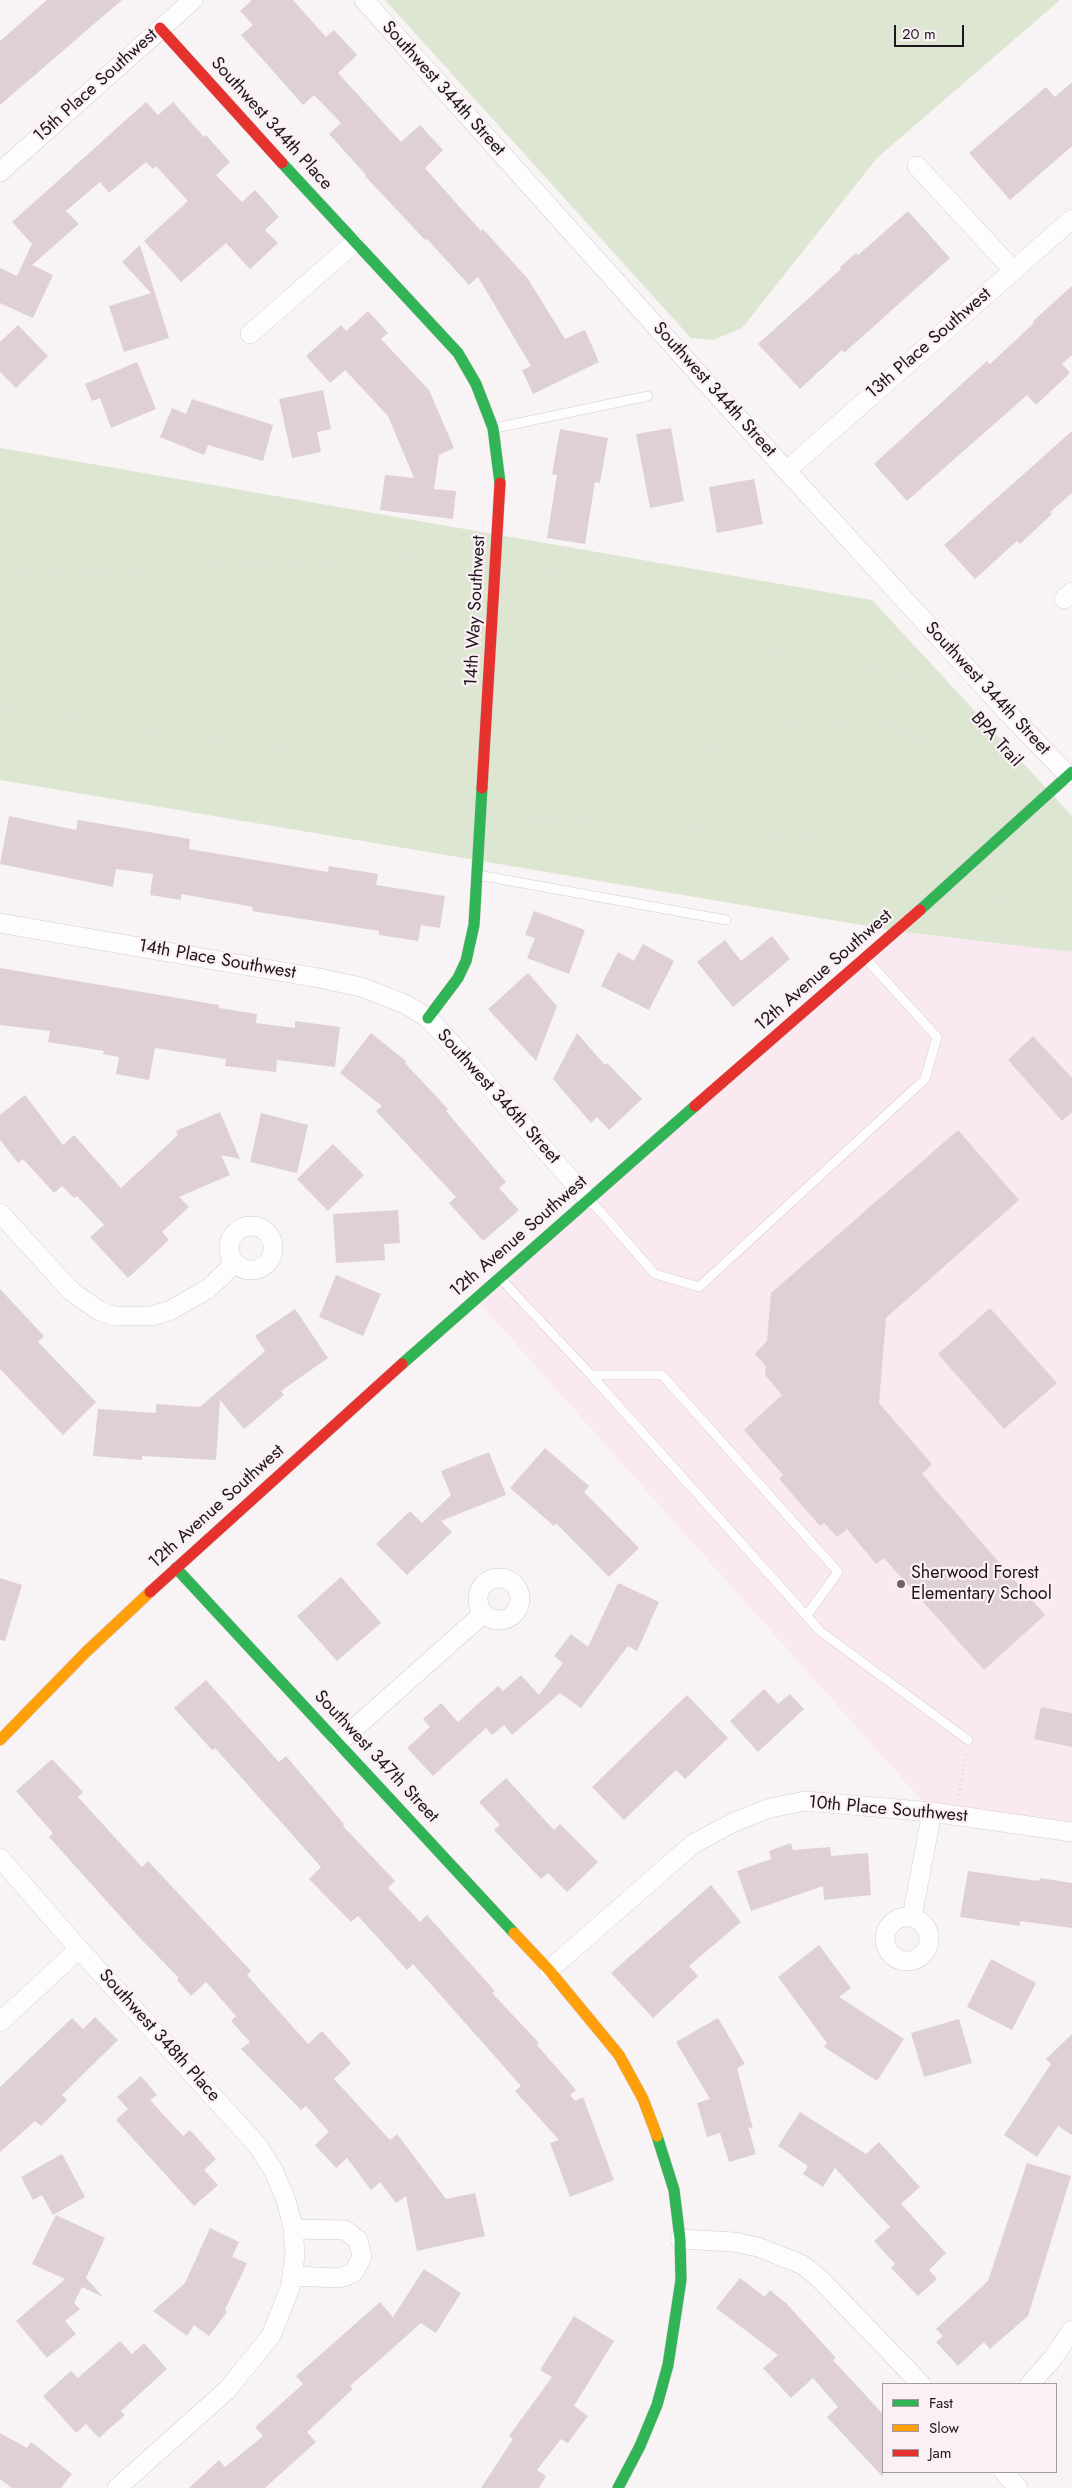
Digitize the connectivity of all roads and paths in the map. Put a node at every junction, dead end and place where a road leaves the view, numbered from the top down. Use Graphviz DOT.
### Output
graph roads {
  1 [pos="193,0"];
  2 [pos="364,0"];
  3 [pos="160,28"];
  4 [pos="917,166"];
  5 [pos="0,172"];
  6 [pos="1072,219"];
  7 [pos="354,243"];
  8 [pos="1013,270"];
  9 [pos="250,334"];
  10 [pos="648,396"];
  11 [pos="493,428"];
  12 [pos="787,470"];
  13 [pos="942,682"];
  14 [pos="0,707"];
  15 [pos="1070,774"];
  16 [pos="1021,784"];
  17 [pos="1037,802"];
  18 [pos="482,814"];
  19 [pos="528,817"];
  20 [pos="1054,822"];
  21 [pos="1072,837"];
  22 [pos="478,875"];
  23 [pos="952,881"];
  24 [pos="1072,902"];
  25 [pos="726,920"];
  26 [pos="0,923"];
  27 [pos="865,958"];
  28 [pos="428,1018"];
  29 [pos="588,1199"];
  30 [pos="0,1213"];
  31 [pos="235,1263"];
  32 [pos="500,1277"];
  33 [pos="591,1375"];
  34 [pos="176,1568"];
  35 [pos="484,1613"];
  36 [pos="808,1615"];
  37 [pos="0,1740"];
  38 [pos="968,1740"];
  39 [pos="339,1742"];
  40 [pos="932,1812"];
  41 [pos="956,1815"];
  42 [pos="1072,1832"];
  43 [pos="0,1858"];
  44 [pos="912,1917"];
  45 [pos="79,1950"];
  46 [pos="549,1970"];
  47 [pos="0,2022"];
  48 [pos="293,2228"];
  49 [pos="680,2239"];
  50 [pos="292,2276"];
  51 [pos="1072,2330"];
  52 [pos="920,2383"];
  53 [pos="1031,2383"];
  54 [pos="1005,2473"];
  55 [pos="116,2488"];
  56 [pos="618,2488"];
  57 [pos="1018,2488"];
  1 -- 3 [label="street, 15th Place Southwest"];
  2 -- 12 [label="street, Southwest 344th Street"];
  3 -- 5 [label="street, 15th Place Southwest"];
  3 -- 7 [label="street, Southwest 344th Place"];
  4 -- 8 [label="street"];
  6 -- 8 [label="street, 13th Place Southwest"];
  7 -- 9 [label="street"];
  7 -- 11 [label="street, 14th Way Southwest"];
  8 -- 12 [label="street, 13th Place Southwest"];
  10 -- 11 [label="lane"];
  11 -- 18 [label="street, 14th Way Southwest"];
  12 -- 15 [label="street, Southwest 344th Street"];
  13 -- 16 [label="path, BPA Trail"];
  14 -- 18 [label="path"];
  15 -- 17 [label="street, 12th Avenue Southwest"];
  16 -- 17 [label="path, BPA Trail"];
  16 -- 19 [label="path"];
  17 -- 23 [label="street, 12th Avenue Southwest"];
  18 -- 19 [label="path"];
  18 -- 22 [label="street, 14th Way Southwest"];
  19 -- 23 [label="path"];
  20 -- 21 [label="path"];
  22 -- 25 [label="lane"];
  22 -- 28 [label="street, 14th Way Southwest"];
  23 -- 24 [label="path"];
  23 -- 27 [label="street, 12th Avenue Southwest"];
  26 -- 28 [label="street, 14th Place Southwest"];
  27 -- 29 [label="street, 12th Avenue Southwest"];
  27 -- 29 [label="lane"];
  28 -- 29 [label="street, Southwest 346th Street"];
  29 -- 32 [label="street, 12th Avenue Southwest"];
  30 -- 31 [label="street"];
  32 -- 33 [label="lane"];
  32 -- 34 [label="street, 12th Avenue Southwest"];
  33 -- 36 [label="lane"];
  33 -- 36 [label="lane"];
  34 -- 37 [label="street, 12th Avenue Southwest"];
  34 -- 39 [label="street, Southwest 347th Street"];
  35 -- 39 [label="street"];
  36 -- 38 [label="lane"];
  38 -- 41 [label="path"];
  39 -- 46 [label="street, Southwest 347th Street"];
  40 -- 41 [label="street, 10th Place Southwest"];
  40 -- 44 [label="street"];
  40 -- 46 [label="street, 10th Place Southwest"];
  41 -- 42 [label="street, 10th Place Southwest"];
  43 -- 45 [label="street, Southwest 348th Place"];
  45 -- 47 [label="street"];
  45 -- 48 [label="street, Southwest 348th Place"];
  46 -- 49 [label="street, Southwest 347th Street"];
  48 -- 50 [label="street, Southwest 348th Place"];
  48 -- 50 [label="street"];
  49 -- 52 [label="street"];
  49 -- 56 [label="street, Southwest 347th Street"];
  50 -- 55 [label="street"];
  51 -- 53 [label="street"];
  54 -- 57 [label="street"];
}
